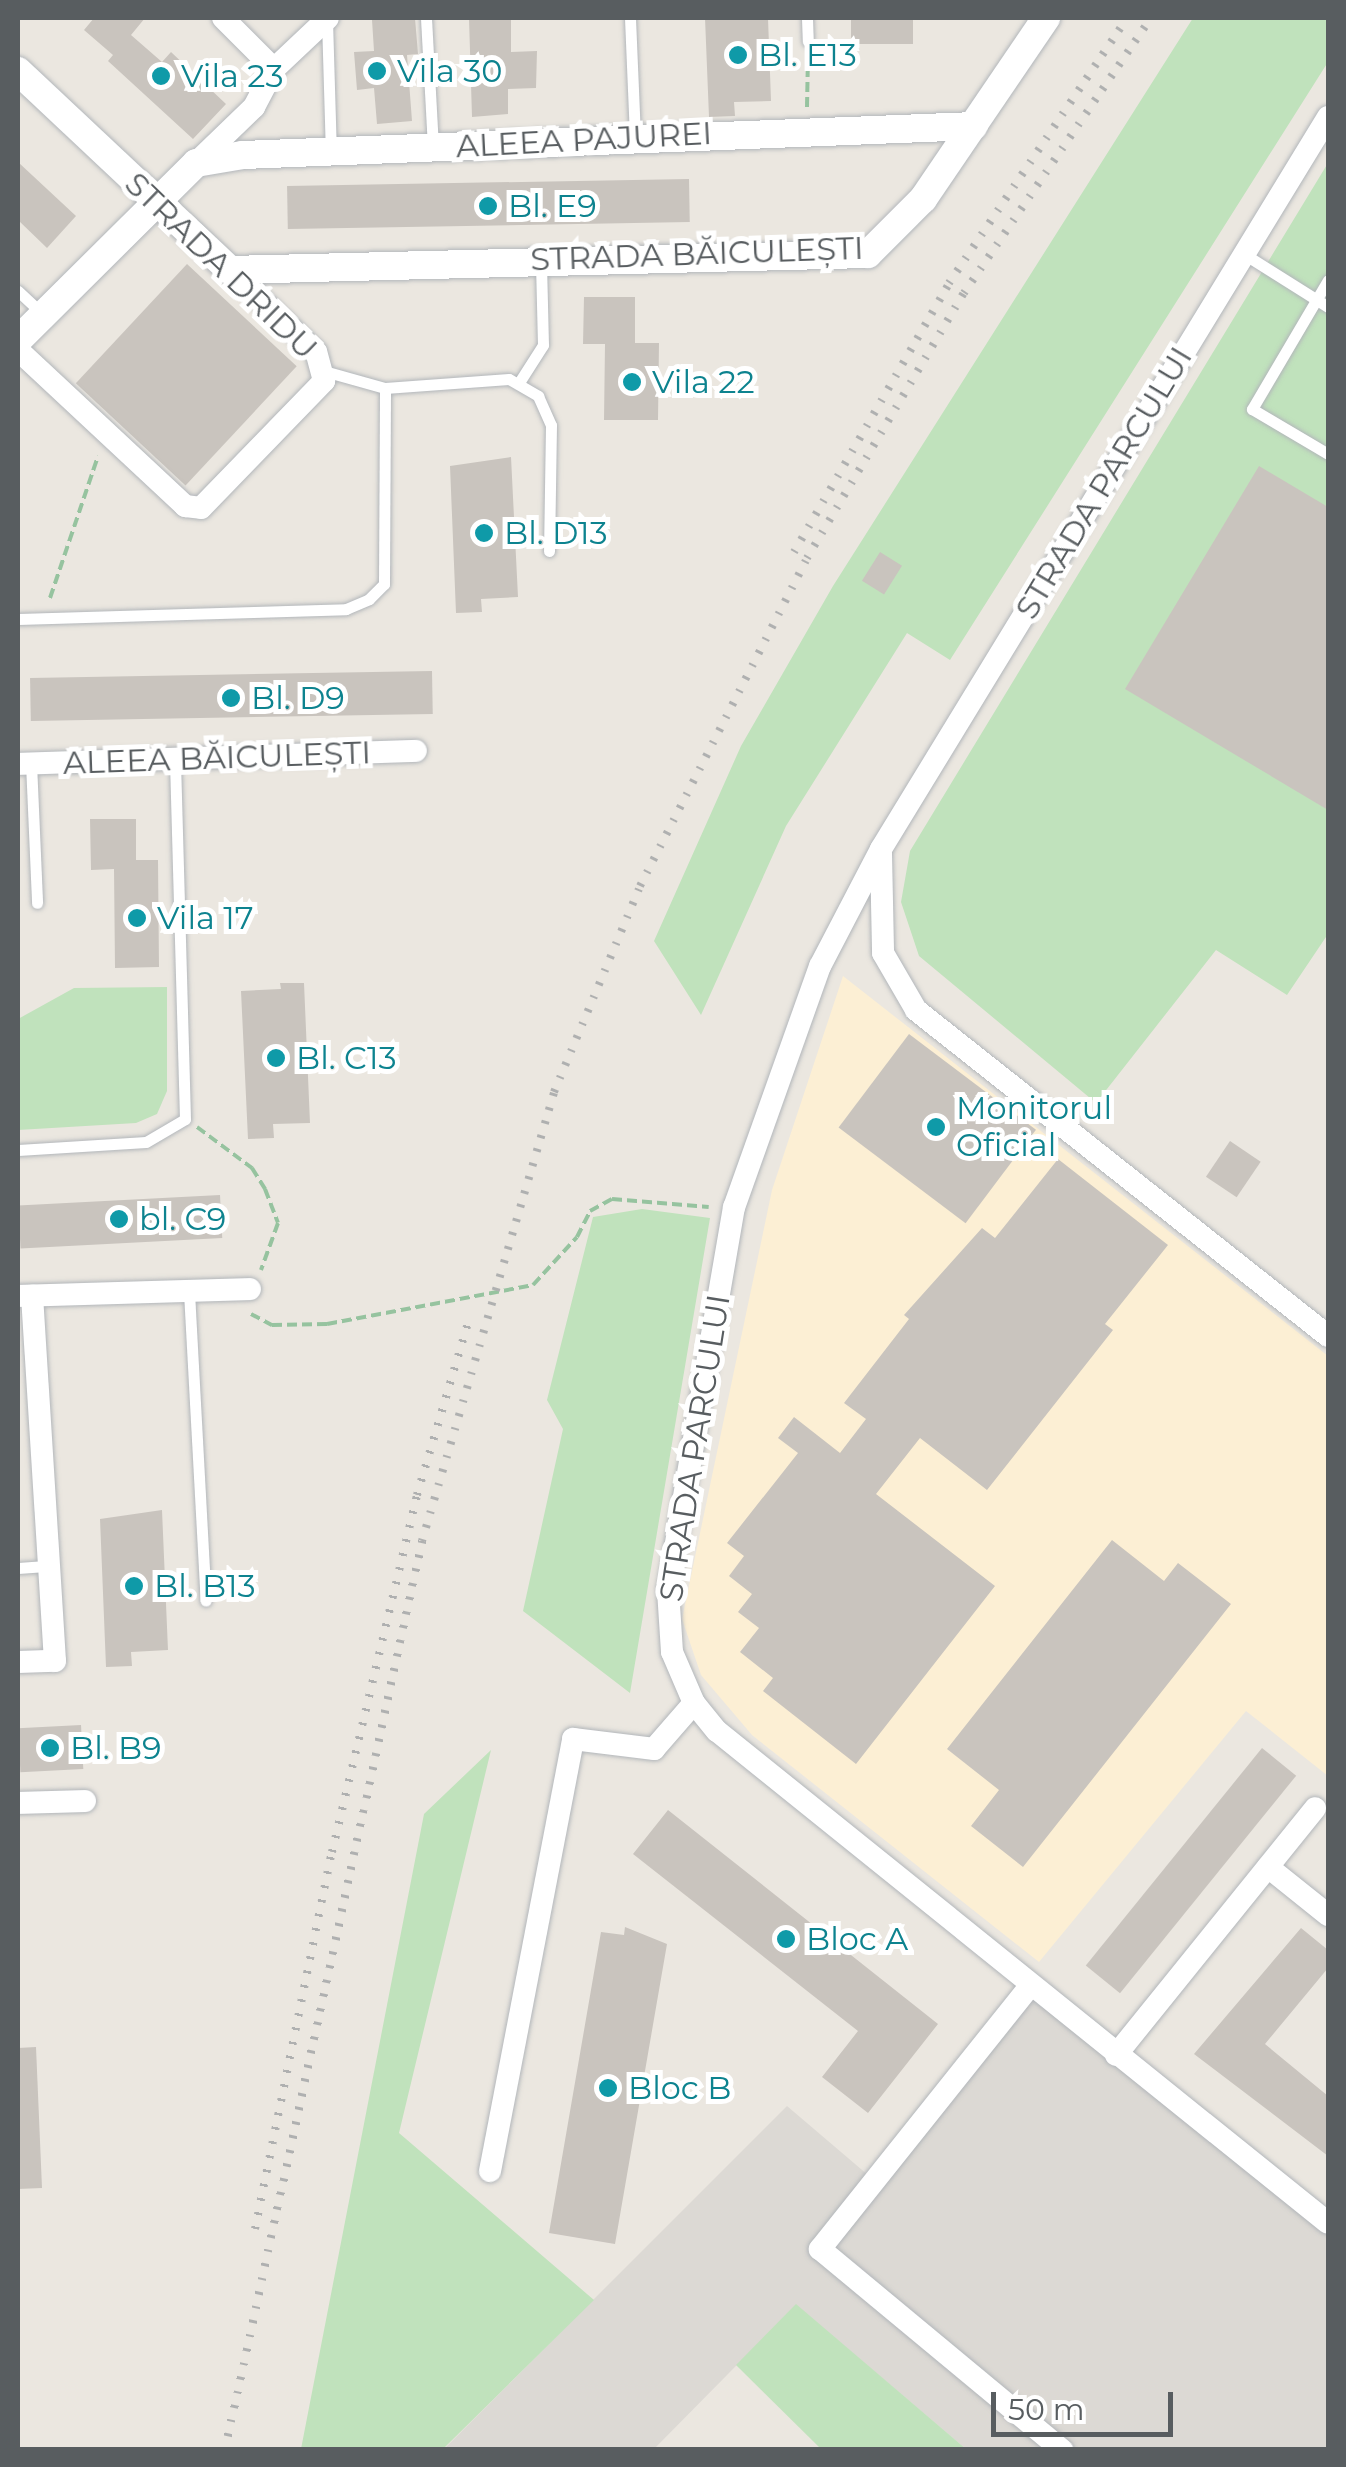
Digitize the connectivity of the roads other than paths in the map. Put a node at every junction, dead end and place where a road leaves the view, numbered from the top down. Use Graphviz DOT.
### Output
graph roads {
  1 [pos="223,18"];
  2 [pos="328,18"];
  3 [pos="426,18"];
  4 [pos="630,18"];
  5 [pos="807,18"];
  6 [pos="1046,18"];
  7 [pos="808,42"];
  8 [pos="274,69"];
  9 [pos="18,72"];
  10 [pos="1328,117"];
  11 [pos="974,126"];
  12 [pos="635,137"];
  13 [pos="433,147"];
  14 [pos="331,151"];
  15 [pos="196,163"];
  16 [pos="156,202"];
  17 [pos="1244,254"];
  18 [pos="541,260"];
  19 [pos="230,270"];
  20 [pos="1328,280"];
  21 [pos="18,291"];
  22 [pos="1323,303"];
  23 [pos="43,314"];
  24 [pos="18,340"];
  25 [pos="18,350"];
  26 [pos="324,371"];
  27 [pos="520,381"];
  28 [pos="385,388"];
  29 [pos="1328,454"];
  30 [pos="549,551"];
  31 [pos="18,619"];
  32 [pos="416,751"];
  33 [pos="175,759"];
  34 [pos="24,764"];
  35 [pos="881,850"];
  36 [pos="37,903"];
  37 [pos="18,1150"];
  38 [pos="250,1289"];
  39 [pos="189,1292"];
  40 [pos="25,1296"];
  41 [pos="1328,1336"];
  42 [pos="49,1566"];
  43 [pos="18,1568"];
  44 [pos="206,1601"];
  45 [pos="18,1662"];
  46 [pos="694,1703"];
  47 [pos="85,1801"];
  48 [pos="18,1804"];
  49 [pos="1315,1808"];
  50 [pos="1268,1866"];
  51 [pos="1328,1915"];
  52 [pos="1030,1986"];
  53 [pos="1116,2055"];
  54 [pos="490,2171"];
  55 [pos="1328,2223"];
  56 [pos="1062,2450"];
  1 -- 8 [label="street"];
  2 -- 8 [label="street"];
  2 -- 14 [label="lane"];
  3 -- 13 [label="lane"];
  4 -- 12 [label="lane"];
  5 -- 7 [label="lane"];
  6 -- 11 [label="street, STRADA BĂICULEȘTI"];
  8 -- 15 [label="street"];
  9 -- 16 [label="street, STRADA DRIDU"];
  10 -- 17 [label="street, STRADA PARCULUI"];
  11 -- 12 [label="street, ALEEA PAJUREI"];
  11 -- 18 [label="street, STRADA BĂICULEȘTI"];
  12 -- 13 [label="street, ALEEA PAJUREI"];
  13 -- 14 [label="street, ALEEA PAJUREI"];
  14 -- 15 [label="street, ALEEA PAJUREI"];
  15 -- 16 [label="street"];
  16 -- 19 [label="street, STRADA DRIDU"];
  16 -- 23 [label="street"];
  17 -- 22 [label="lane"];
  17 -- 35 [label="street, STRADA PARCULUI"];
  18 -- 19 [label="street, STRADA BĂICULEȘTI"];
  18 -- 27 [label="lane"];
  19 -- 26 [label="street, STRADA DRIDU"];
  20 -- 22 [label="lane"];
  21 -- 23 [label="lane"];
  22 -- 29 [label="lane"];
  23 -- 24 [label="street"];
  25 -- 26 [label="street, STRADA DRIDU"];
  26 -- 28 [label="lane"];
  27 -- 28 [label="lane"];
  27 -- 30 [label="lane"];
  28 -- 31 [label="lane"];
  32 -- 33 [label="street, ALEEA BĂICULEȘTI"];
  33 -- 34 [label="street, ALEEA BĂICULEȘTI"];
  33 -- 37 [label="lane"];
  34 -- 36 [label="lane"];
  35 -- 41 [label="street"];
  35 -- 46 [label="street, STRADA PARCULUI"];
  38 -- 39 [label="street"];
  39 -- 40 [label="street"];
  39 -- 44 [label="lane"];
  40 -- 42 [label="street"];
  42 -- 43 [label="lane"];
  42 -- 45 [label="street"];
  46 -- 52 [label="street, STRADA PARCULUI"];
  46 -- 54 [label="street"];
  47 -- 48 [label="street"];
  49 -- 50 [label="street"];
  50 -- 51 [label="street"];
  50 -- 53 [label="street"];
  52 -- 53 [label="street, STRADA PARCULUI"];
  52 -- 56 [label="street"];
  53 -- 55 [label="street, STRADA PARCULUI"];
}
